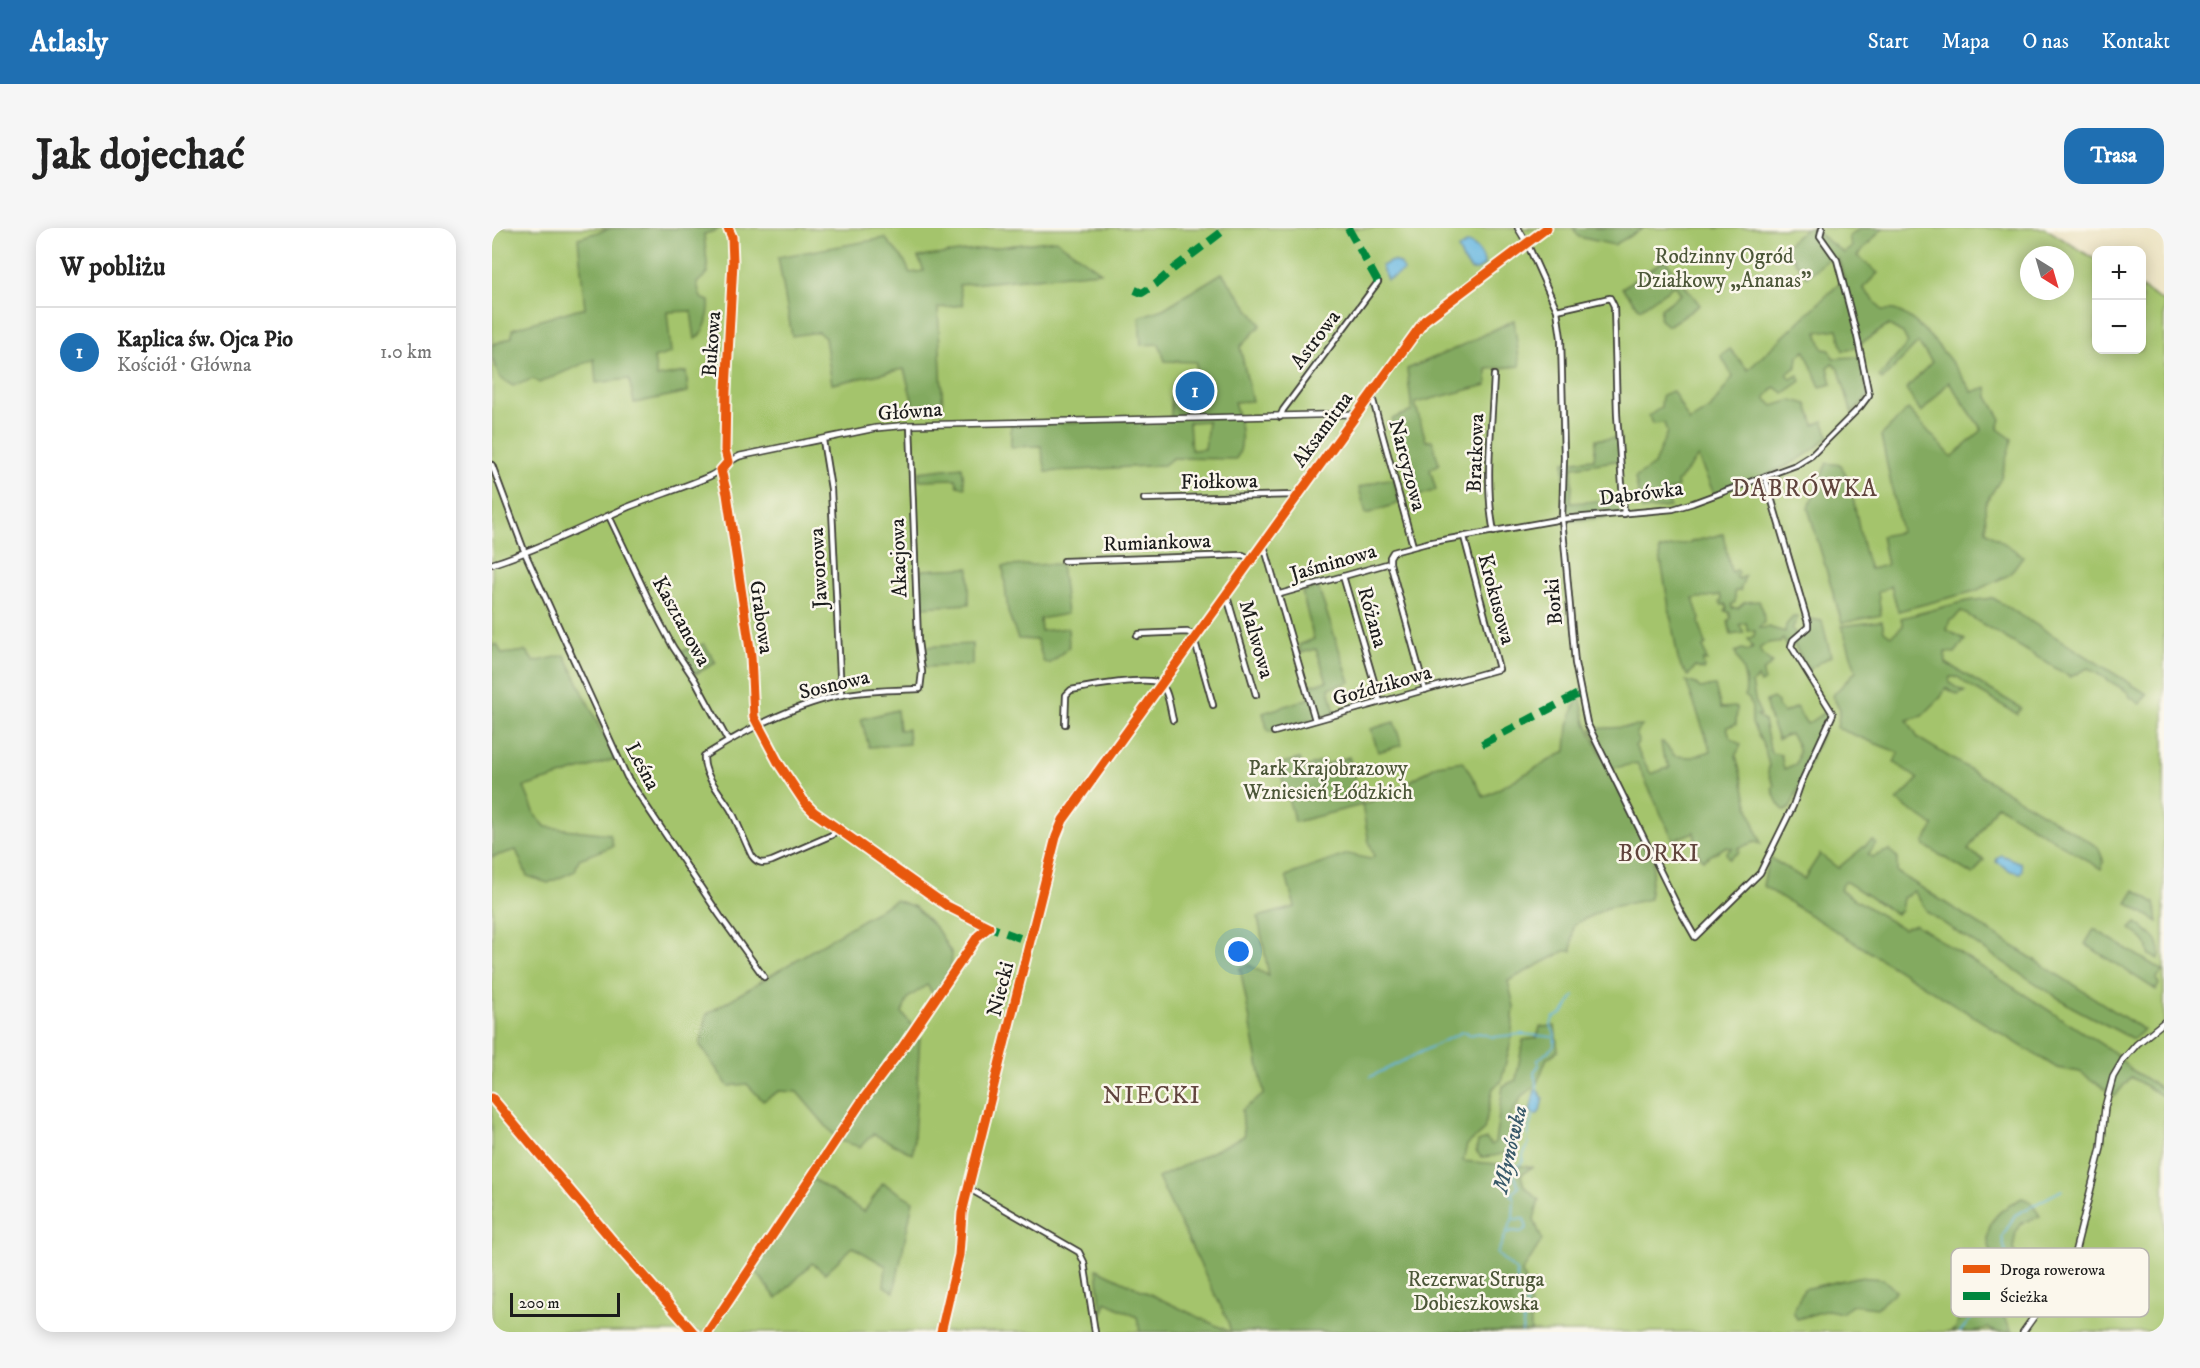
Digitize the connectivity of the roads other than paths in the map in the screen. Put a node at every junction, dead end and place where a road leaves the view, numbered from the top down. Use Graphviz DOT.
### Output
graph roads {
  1 [pos="728,228"];
  2 [pos="1518,228"];
  3 [pos="1547,228"];
  4 [pos="1822,228"];
  5 [pos="1527,243"];
  6 [pos="1378,282"];
  7 [pos="1557,310"];
  8 [pos="1494,375"];
  9 [pos="1371,393"];
  10 [pos="1356,414"];
  11 [pos="1280,417"];
  12 [pos="910,425"];
  13 [pos="823,440"];
  14 [pos="728,462"];
  15 [pos="492,465"];
  16 [pos="721,470"];
  17 [pos="1765,477"];
  18 [pos="1296,495"];
  19 [pos="1144,499"];
  20 [pos="1624,514"];
  21 [pos="609,516"];
  22 [pos="1562,519"];
  23 [pos="1494,532"];
  24 [pos="1464,537"];
  25 [pos="1263,541"];
  26 [pos="1413,546"];
  27 [pos="525,553"];
  28 [pos="1251,558"];
  29 [pos="1064,561"];
  30 [pos="1390,563"];
  31 [pos="492,564"];
  32 [pos="1343,576"];
  33 [pos="1226,593"];
  34 [pos="1280,594"];
  35 [pos="1137,636"];
  36 [pos="1194,637"];
  37 [pos="1499,669"];
  38 [pos="1161,684"];
  39 [pos="920,689"];
  40 [pos="1425,690"];
  41 [pos="840,695"];
  42 [pos="1256,695"];
  43 [pos="1380,702"];
  44 [pos="1213,705"];
  45 [pos="1173,720"];
  46 [pos="1315,720"];
  47 [pos="1065,724"];
  48 [pos="758,727"];
  49 [pos="1274,732"];
  50 [pos="728,741"];
  51 [pos="779,764"];
  52 [pos="836,829"];
  53 [pos="989,927"];
  54 [pos="764,977"];
  55 [pos="2164,1022"];
  56 [pos="548,1163"];
  57 [pos="968,1188"];
  58 [pos="2076,1248"];
  59 [pos="2034,1317"];
  60 [pos="693,1332"];
  61 [pos="708,1332"];
  62 [pos="940,1332"];
  63 [pos="1095,1332"];
  64 [pos="2023,1332"];
  1 -- 14 [label="street, Bukowa"];
  2 -- 5 [label="street"];
  3 -- 5 [label="street, Aksamitna"];
  4 -- 17 [label="street, Dąbrówka"];
  5 -- 7 [label="street, Borki"];
  5 -- 9 [label="street, Aksamitna"];
  6 -- 11 [label="street, Astrowa"];
  7 -- 20 [label="street"];
  7 -- 22 [label="street, Borki"];
  8 -- 23 [label="street, Bratkowa"];
  9 -- 10 [label="street, Aksamitna"];
  9 -- 26 [label="street, Narcyzowa"];
  10 -- 11 [label="street, Główna"];
  10 -- 18 [label="street, Aksamitna"];
  11 -- 12 [label="street, Główna"];
  12 -- 13 [label="street, Główna"];
  12 -- 39 [label="street, Akacjowa"];
  13 -- 14 [label="street, Główna"];
  13 -- 41 [label="street, Jaworowa"];
  14 -- 16 [label="street"];
  15 -- 27 [label="street, Leśna"];
  16 -- 21 [label="street"];
  16 -- 48 [label="street, Grabowa"];
  17 -- 20 [label="street, Dąbrówka"];
  17 -- 22 [label="street, Borki"];
  18 -- 19 [label="street, Fiołkowa"];
  18 -- 25 [label="street, Aksamitna"];
  20 -- 22 [label="street, Dąbrówka"];
  21 -- 27 [label="street"];
  21 -- 50 [label="street, Kasztanowa"];
  22 -- 23 [label="street, Dąbrówka"];
  23 -- 24 [label="street, Jaśminowa"];
  24 -- 26 [label="street, Jaśminowa"];
  24 -- 37 [label="street, Krokusowa"];
  25 -- 28 [label="street, Aksamitna"];
  25 -- 34 [label="street"];
  26 -- 30 [label="street, Jaśminowa"];
  27 -- 31 [label="street"];
  27 -- 54 [label="street, Leśna"];
  28 -- 29 [label="street, Rumiankowa"];
  28 -- 33 [label="street, Aksamitna"];
  30 -- 32 [label="street, Jaśminowa"];
  30 -- 40 [label="street"];
  32 -- 34 [label="street, Jaśminowa"];
  32 -- 43 [label="street, Różana"];
  33 -- 36 [label="street, Aksamitna"];
  33 -- 42 [label="street, Malwowa"];
  34 -- 46 [label="street"];
  35 -- 36 [label="street"];
  36 -- 38 [label="street, Aksamitna"];
  36 -- 44 [label="street"];
  37 -- 40 [label="street, Goździkowa"];
  38 -- 45 [label="street"];
  38 -- 47 [label="street"];
  38 -- 57 [label="street, Niecki"];
  39 -- 41 [label="street, Sosnowa"];
  40 -- 43 [label="street, Goździkowa"];
  41 -- 48 [label="street, Sosnowa"];
  43 -- 46 [label="street, Goździkowa"];
  46 -- 49 [label="street, Goździkowa"];
  48 -- 50 [label="street"];
  48 -- 51 [label="street, Grabowa"];
  50 -- 52 [label="street"];
  53 -- 61 [label="street"];
  55 -- 58 [label="street"];
  56 -- 60 [label="street"];
  57 -- 62 [label="street, Niecki"];
  57 -- 63 [label="street"];
  59 -- 64 [label="street"];
}
